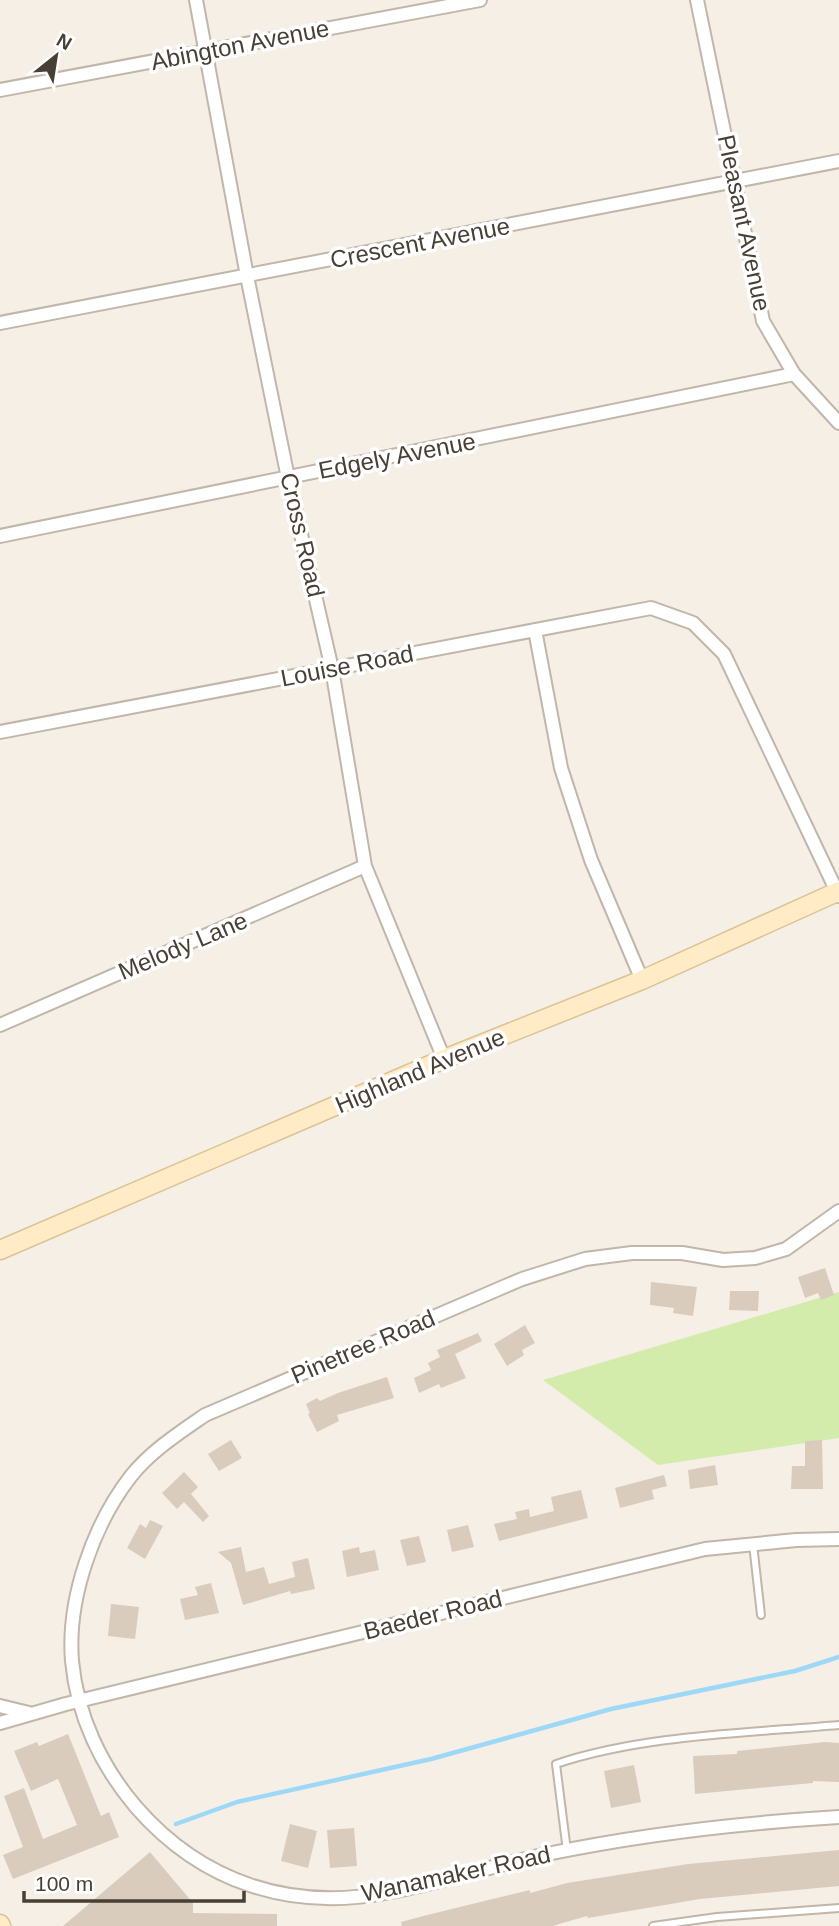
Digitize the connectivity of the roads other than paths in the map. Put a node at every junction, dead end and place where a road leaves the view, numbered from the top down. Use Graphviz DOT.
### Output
graph roads {
  1 [pos="196,0"];
  2 [pos="480,0"];
  3 [pos="697,0"];
  4 [pos="206,51"];
  5 [pos="0,90"];
  6 [pos="839,162"];
  7 [pos="735,182"];
  8 [pos="247,276"];
  9 [pos="0,323"];
  10 [pos="794,374"];
  11 [pos="839,422"];
  12 [pos="288,478"];
  13 [pos="0,536"];
  14 [pos="535,630"];
  15 [pos="332,669"];
  16 [pos="0,732"];
  17 [pos="365,866"];
  18 [pos="838,893"];
  19 [pos="642,980"];
  20 [pos="0,1025"];
  21 [pos="444,1059"];
  22 [pos="839,1211"];
  23 [pos="0,1250"];
  24 [pos="839,1539"];
  25 [pos="753,1544"];
  26 [pos="761,1615"];
  27 [pos="78,1702"];
  28 [pos="0,1706"];
  29 [pos="29,1713"];
  30 [pos="0,1723"];
  31 [pos="839,1725"];
  32 [pos="839,1817"];
  33 [pos="567,1851"];
  34 [pos="839,1908"];
  35 [pos="653,1926"];
  1 -- 4 [label="street, Cross Road"];
  2 -- 4 [label="street, Abington Avenue"];
  3 -- 7 [label="street, Pleasant Avenue"];
  4 -- 5 [label="street, Abington Avenue"];
  4 -- 8 [label="street, Cross Road"];
  6 -- 7 [label="street, Crescent Avenue"];
  7 -- 8 [label="street, Crescent Avenue"];
  7 -- 10 [label="street, Pleasant Avenue"];
  8 -- 9 [label="street, Crescent Avenue"];
  8 -- 12 [label="street, Cross Road"];
  10 -- 11 [label="street, Pleasant Avenue"];
  10 -- 12 [label="street, Edgely Avenue"];
  12 -- 13 [label="street, Edgely Avenue"];
  12 -- 15 [label="street, Cross Road"];
  14 -- 15 [label="street, Louise Road"];
  14 -- 18 [label="street, Louise Road"];
  14 -- 19 [label="street"];
  15 -- 16 [label="street, Louise Road"];
  15 -- 17 [label="street, Cross Road"];
  17 -- 20 [label="street, Melody Lane"];
  17 -- 21 [label="street, Cross Road"];
  18 -- 19 [label="street, Highland Avenue"];
  19 -- 21 [label="street, Highland Avenue"];
  21 -- 23 [label="street, Highland Avenue"];
  22 -- 27 [label="street, Pinetree Road"];
  24 -- 25 [label="street, Baeder Road"];
  25 -- 26 [label="lane"];
  25 -- 27 [label="street, Baeder Road"];
  27 -- 29 [label="street, Baeder Road"];
  27 -- 33 [label="street, Wanamaker Road"];
  28 -- 29 [label="street, Baeder Road"];
  29 -- 30 [label="street, Baeder Road"];
  31 -- 33 [label="lane"];
  32 -- 33 [label="street, Wanamaker Road"];
  34 -- 35 [label="lane"];
}
